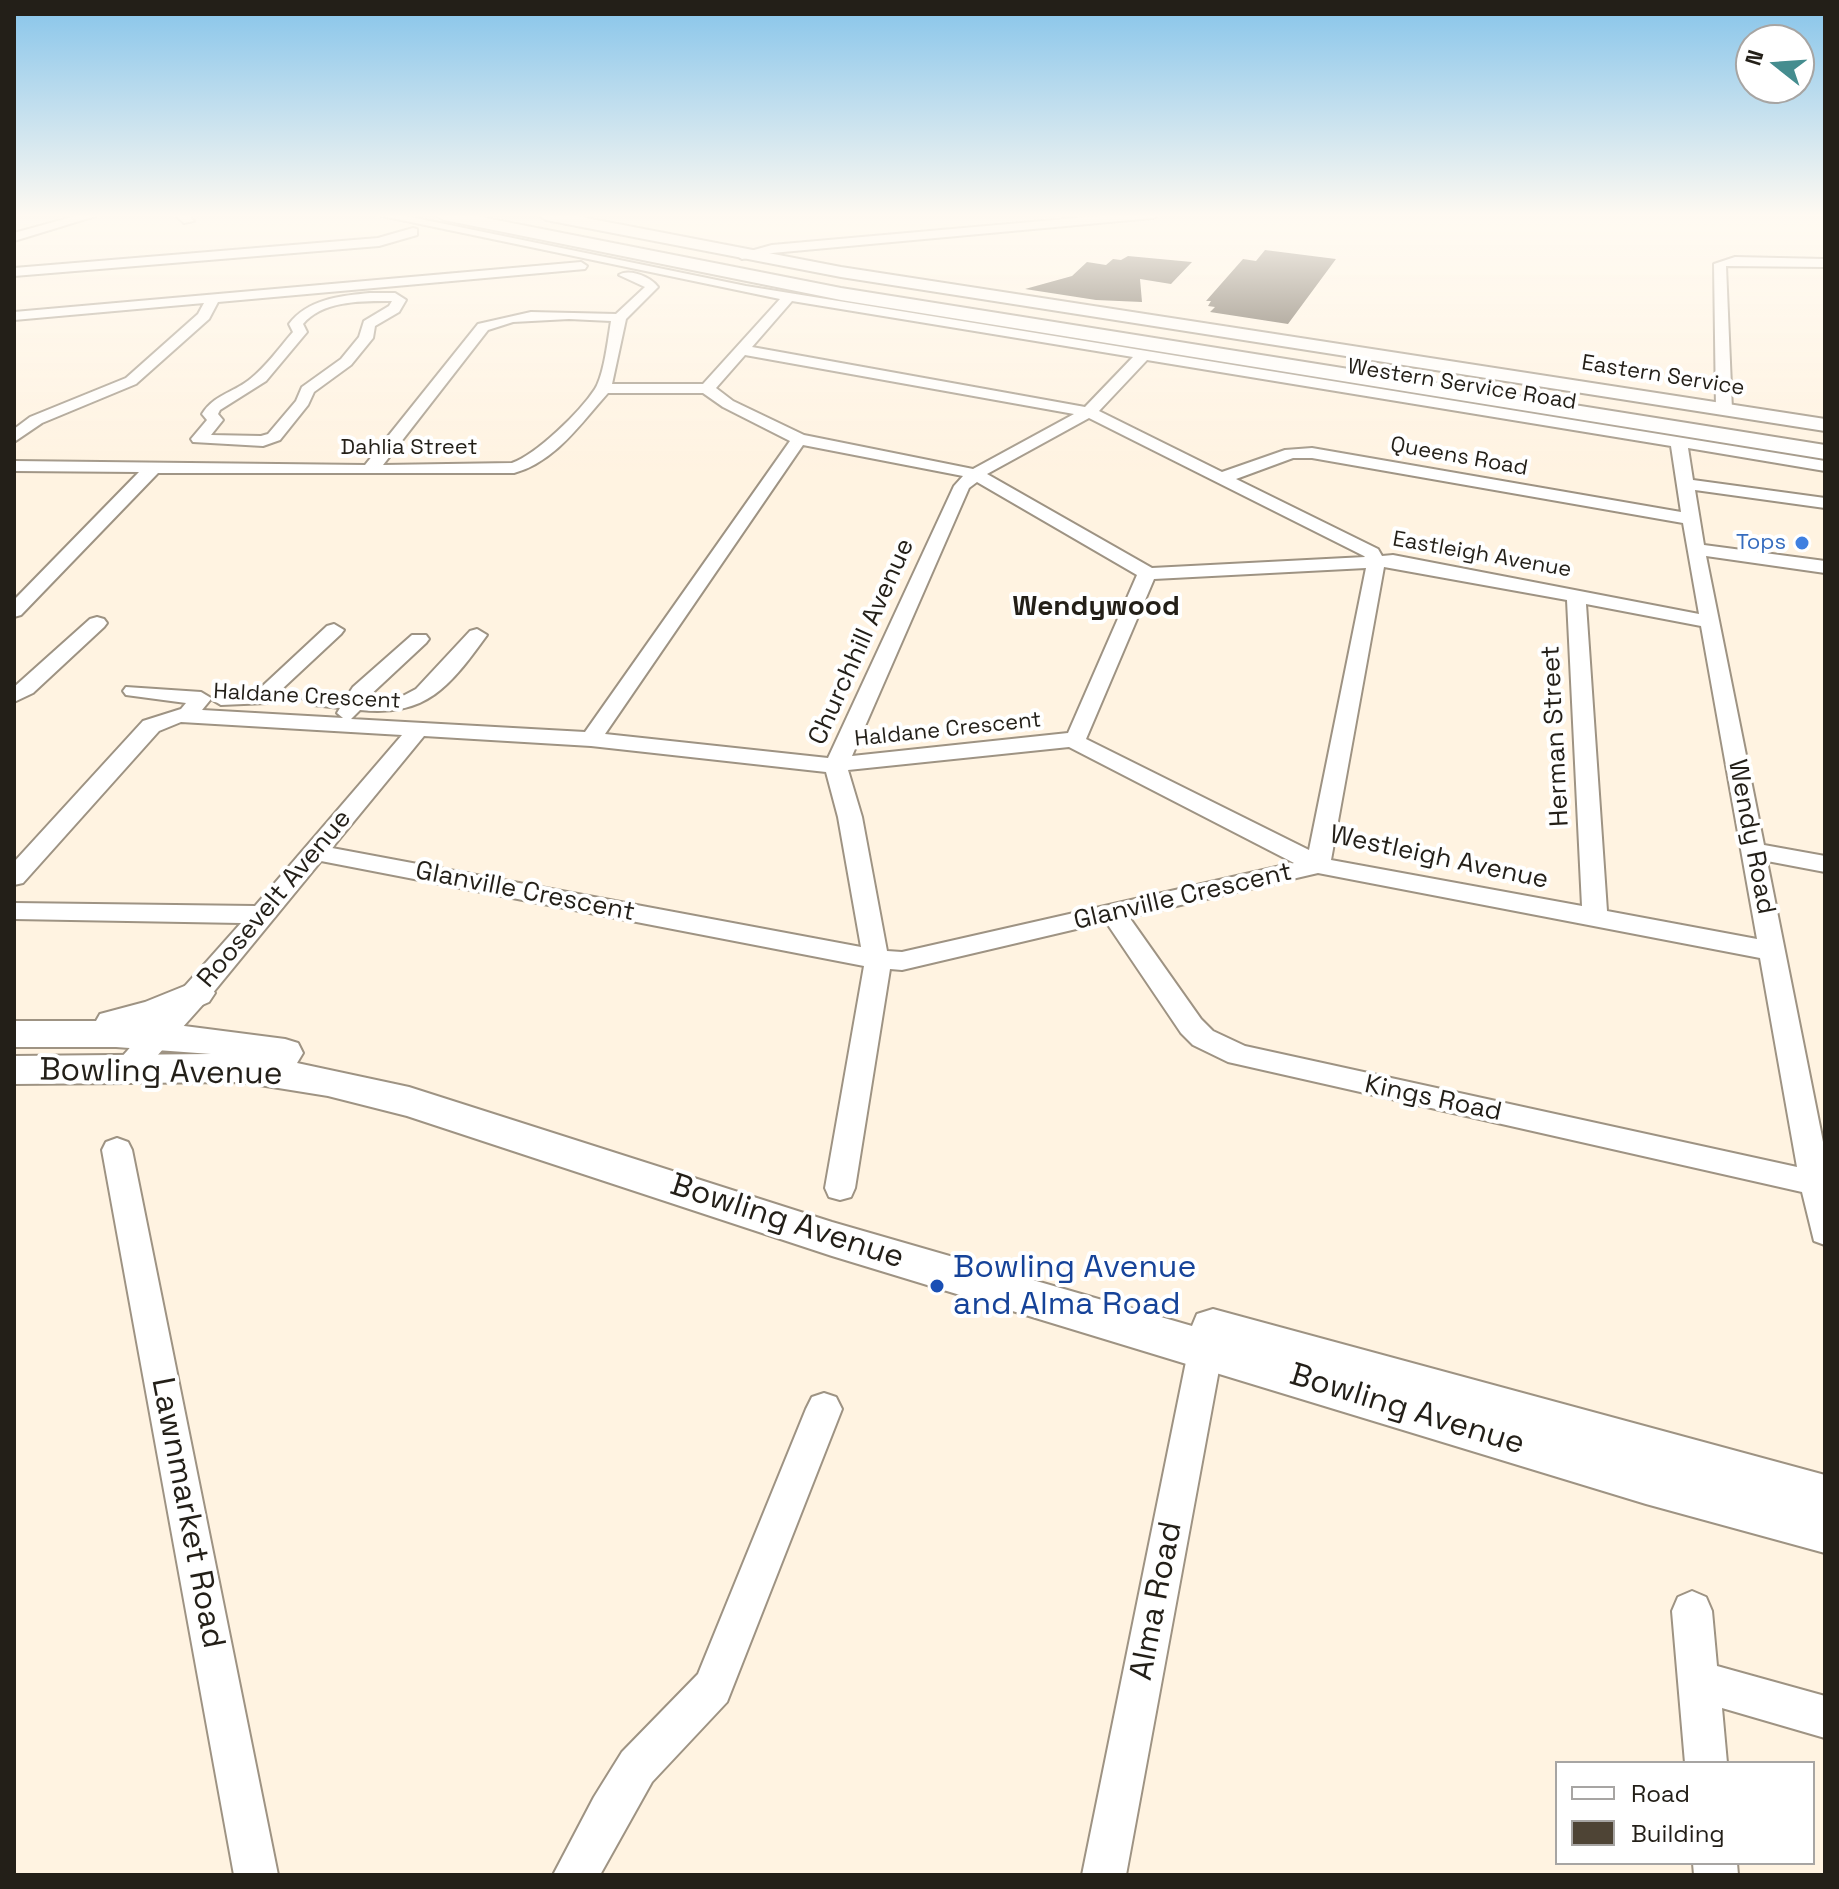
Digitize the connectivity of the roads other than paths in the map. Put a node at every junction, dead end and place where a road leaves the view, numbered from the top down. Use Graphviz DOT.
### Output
graph roads {
  1 [pos="164,303"];
  2 [pos="211,303"];
  3 [pos="328,303"];
  4 [pos="398,303"];
  5 [pos="634,303"];
  6 [pos="784,303"];
  7 [pos="827,303"];
  8 [pos="903,303"];
  9 [pos="960,303"];
  10 [pos="1047,303"];
  11 [pos="1721,303"];
  12 [pos="14,316"];
  13 [pos="619,318"];
  14 [pos="743,350"];
  15 [pos="1143,355"];
  16 [pos="604,388"];
  17 [pos="707,389"];
  18 [pos="1724,410"];
  19 [pos="1089,412"];
  20 [pos="1825,425"];
  21 [pos="14,437"];
  22 [pos="799,439"];
  23 [pos="256,441"];
  24 [pos="1825,441"];
  25 [pos="1679,443"];
  26 [pos="1825,452"];
  27 [pos="14,466"];
  28 [pos="1825,466"];
  29 [pos="154,467"];
  30 [pos="230,468"];
  31 [pos="370,470"];
  32 [pos="975,474"];
  33 [pos="1224,477"];
  34 [pos="1686,484"];
  35 [pos="1825,503"];
  36 [pos="1690,519"];
  37 [pos="1696,549"];
  38 [pos="1376,562"];
  39 [pos="1825,567"];
  40 [pos="1147,574"];
  41 [pos="1576,597"];
  42 [pos="14,611"];
  43 [pos="1711,622"];
  44 [pos="97,623"];
  45 [pos="334,630"];
  46 [pos="477,635"];
  47 [pos="419,639"];
  48 [pos="133,691"];
  49 [pos="14,696"];
  50 [pos="201,698"];
  51 [pos="314,699"];
  52 [pos="353,701"];
  53 [pos="176,716"];
  54 [pos="343,723"];
  55 [pos="419,728"];
  56 [pos="591,739"];
  57 [pos="1072,740"];
  58 [pos="836,766"];
  59 [pos="1753,851"];
  60 [pos="314,852"];
  61 [pos="1825,864"];
  62 [pos="1318,865"];
  63 [pos="14,877"];
  64 [pos="14,911"];
  65 [pos="1113,913"];
  66 [pos="261,915"];
  67 [pos="1595,919"];
  68 [pos="1772,951"];
  69 [pos="876,959"];
  70 [pos="195,995"];
  71 [pos="57,1033"];
  72 [pos="14,1034"];
  73 [pos="156,1035"];
  74 [pos="219,1041"];
  75 [pos="129,1068"];
  76 [pos="14,1070"];
  77 [pos="1813,1112"];
  78 [pos="117,1150"];
  79 [pos="1816,1183"];
  80 [pos="840,1188"];
  81 [pos="1825,1232"];
  82 [pos="1208,1338"];
  83 [pos="824,1409"];
  84 [pos="1820,1523"];
  85 [pos="1692,1611"];
  86 [pos="1698,1681"];
  87 [pos="1825,1717"];
  88 [pos="1706,1761"];
  89 [pos="256,1875"];
  90 [pos="575,1875"];
  91 [pos="1104,1875"];
  1 -- 12 [label="street"];
  2 -- 21 [label="street"];
  3 -- 23 [label="street"];
  4 -- 23 [label="street"];
  5 -- 13 [label="street"];
  6 -- 14 [label="street"];
  7 -- 15 [label="street, Western Service Road"];
  8 -- 26 [label="highway"];
  9 -- 24 [label="highway"];
  10 -- 18 [label="main road, Eastern Service"];
  11 -- 18 [label="street"];
  13 -- 16 [label="street"];
  13 -- 31 [label="street"];
  14 -- 17 [label="street"];
  14 -- 19 [label="street"];
  15 -- 19 [label="street, Churchhill Avenue"];
  15 -- 25 [label="street, Western Service Road"];
  16 -- 17 [label="street"];
  16 -- 31 [label="street, Dahlia Street"];
  17 -- 22 [label="street"];
  18 -- 20 [label="main road, Eastern Service"];
  19 -- 32 [label="street, Churchhill Avenue"];
  19 -- 33 [label="street"];
  22 -- 32 [label="street"];
  22 -- 56 [label="street"];
  23 -- 30 [label="street"];
  25 -- 28 [label="street, Western Service Road"];
  25 -- 34 [label="street, Wendy Road"];
  27 -- 29 [label="street, Dahlia Street"];
  29 -- 30 [label="street, Dahlia Street"];
  29 -- 42 [label="street"];
  30 -- 31 [label="street, Dahlia Street"];
  32 -- 40 [label="street"];
  32 -- 58 [label="street, Churchhill Avenue"];
  33 -- 36 [label="street, Queens Road"];
  33 -- 38 [label="street"];
  34 -- 35 [label="street"];
  34 -- 36 [label="street, Wendy Road"];
  36 -- 37 [label="street, Wendy Road"];
  37 -- 39 [label="street"];
  37 -- 43 [label="street, Wendy Road"];
  38 -- 40 [label="street, Eastleigh Avenue"];
  38 -- 41 [label="street, Eastleigh Avenue"];
  38 -- 62 [label="street, Glanville Crescent"];
  40 -- 57 [label="street, Haldane Crescent"];
  41 -- 43 [label="street, Eastleigh Avenue"];
  41 -- 67 [label="street, Herman Street"];
  43 -- 59 [label="street, Wendy Road"];
  44 -- 49 [label="street"];
  45 -- 50 [label="street"];
  46 -- 52 [label="street"];
  47 -- 52 [label="street"];
  48 -- 50 [label="street"];
  50 -- 53 [label="street"];
  51 -- 52 [label="street"];
  52 -- 54 [label="street"];
  53 -- 54 [label="street, Haldane Crescent"];
  53 -- 63 [label="street"];
  54 -- 55 [label="street, Haldane Crescent"];
  55 -- 56 [label="street, Haldane Crescent"];
  55 -- 60 [label="street, Roosevelt Avenue"];
  56 -- 58 [label="street, Haldane Crescent"];
  57 -- 58 [label="street, Haldane Crescent"];
  57 -- 62 [label="street, Westleigh Avenue"];
  58 -- 69 [label="street, Churchhill Avenue"];
  59 -- 61 [label="street"];
  59 -- 68 [label="street, Wendy Road"];
  60 -- 66 [label="street, Roosevelt Avenue"];
  60 -- 69 [label="street, Glanville Crescent"];
  62 -- 65 [label="street, Glanville Crescent"];
  62 -- 67 [label="street, Westleigh Avenue"];
  64 -- 66 [label="street"];
  65 -- 69 [label="street, Glanville Crescent"];
  65 -- 79 [label="street, Kings Road"];
  66 -- 70 [label="street, Roosevelt Avenue"];
  67 -- 68 [label="street, Westleigh Avenue"];
  68 -- 77 [label="street, Wendy Road"];
  69 -- 80 [label="street, Churchhill Avenue"];
  70 -- 71 [label="main road"];
  70 -- 73 [label="street, Roosevelt Avenue"];
  70 -- 74 [label="main road"];
  71 -- 72 [label="main road, Bowling Avenue"];
  71 -- 73 [label="main road, Bowling Avenue"];
  73 -- 74 [label="main road, Bowling Avenue"];
  73 -- 75 [label="street, Roosevelt Avenue"];
  74 -- 82 [label="main road, Bowling Avenue"];
  75 -- 76 [label="main road, Bowling Avenue"];
  75 -- 82 [label="main road, Bowling Avenue"];
  77 -- 79 [label="street, Wendy Road"];
  78 -- 89 [label="street, Lawnmarket Road"];
  79 -- 81 [label="street, Wendy Road"];
  82 -- 84 [label="main road, Bowling Avenue"];
  82 -- 91 [label="street, Alma Road"];
  83 -- 90 [label="street"];
  85 -- 86 [label="street"];
  86 -- 87 [label="street"];
  86 -- 88 [label="street"];
}
